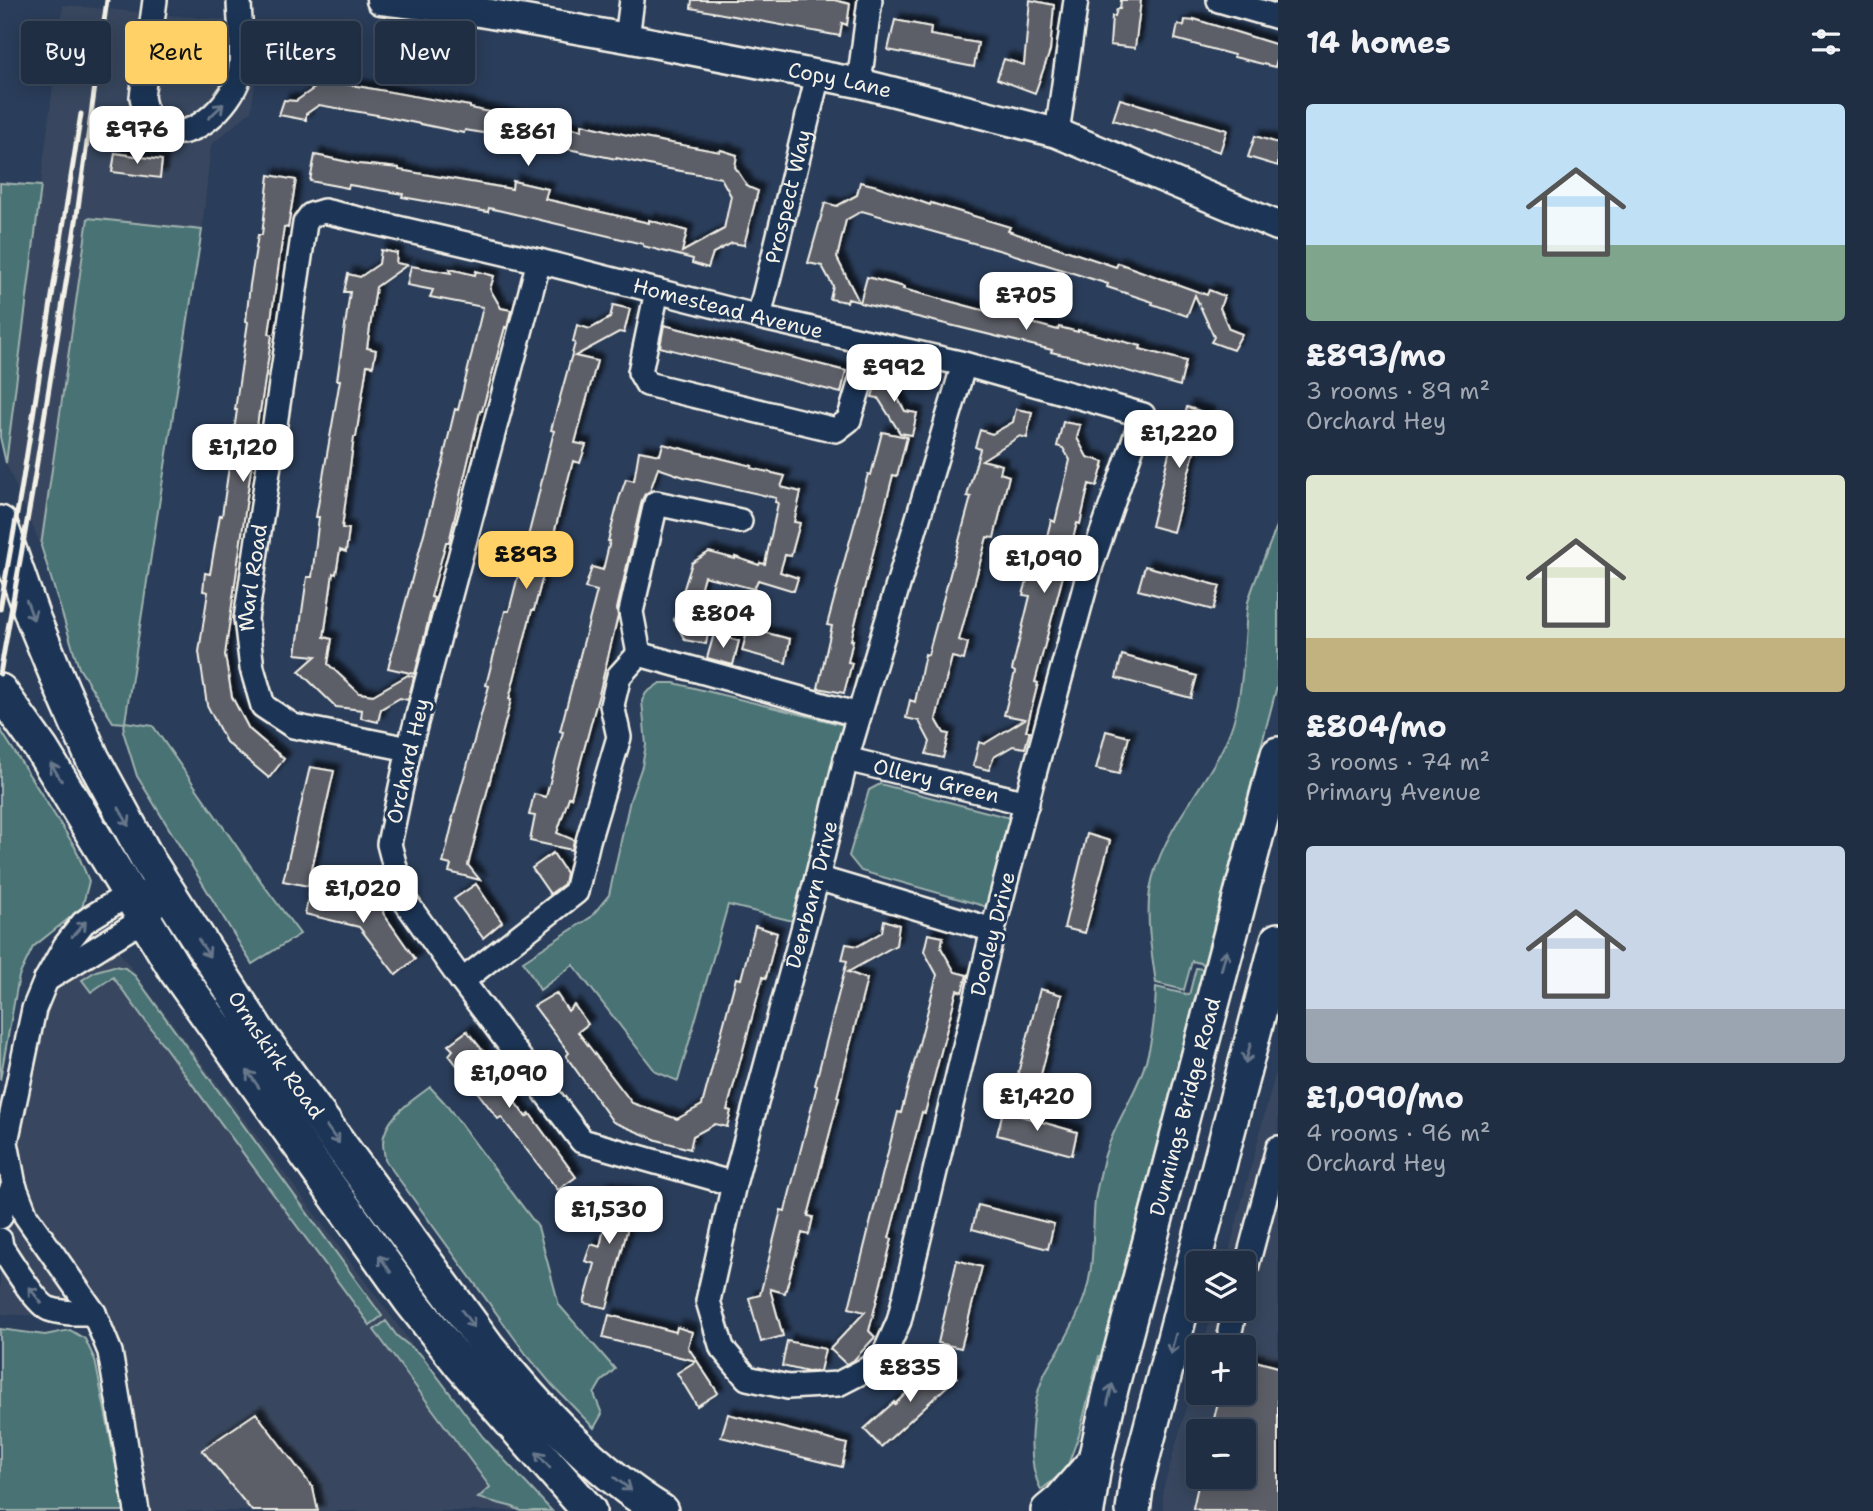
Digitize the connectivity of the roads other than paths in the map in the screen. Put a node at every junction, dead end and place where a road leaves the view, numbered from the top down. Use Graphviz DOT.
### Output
graph roads {
  1 [pos="155,0"];
  2 [pos="239,0"];
  3 [pos="382,0"];
  4 [pos="632,0"];
  5 [pos="870,0"];
  6 [pos="1076,0"];
  7 [pos="1219,0"];
  8 [pos="1278,17"];
  9 [pos="627,38"];
  10 [pos="818,75"];
  11 [pos="859,83"];
  12 [pos="1057,132"];
  13 [pos="311,215"];
  14 [pos="1278,226"];
  15 [pos="539,261"];
  16 [pos="657,291"];
  17 [pos="759,317"];
  18 [pos="872,343"];
  19 [pos="964,364"];
  20 [pos="1143,415"];
  21 [pos="740,521"];
  22 [pos="0,523"];
  23 [pos="639,654"];
  24 [pos="0,691"];
  25 [pos="859,715"];
  26 [pos="409,749"];
  27 [pos="1278,754"];
  28 [pos="846,759"];
  29 [pos="1027,803"];
  30 [pos="817,878"];
  31 [pos="167,891"];
  32 [pos="136,907"];
  33 [pos="993,930"];
  34 [pos="1278,940"];
  35 [pos="462,981"];
  36 [pos="1278,1148"];
  37 [pos="14,1185"];
  38 [pos="734,1185"];
  39 [pos="0,1217"];
  40 [pos="0,1240"];
  41 [pos="1251,1251"];
  42 [pos="94,1313"];
  43 [pos="788,1387"];
  44 [pos="1095,1460"];
  45 [pos="1138,1501"];
  46 [pos="137,1511"];
  47 [pos="589,1511"];
  48 [pos="661,1511"];
  49 [pos="1048,1511"];
  50 [pos="1087,1511"];
  1 -- 2 [label="street, one-way"];
  3 -- 9 [label="main road, Copy Lane"];
  4 -- 9 [label="street"];
  5 -- 11 [label="street"];
  6 -- 12 [label="street"];
  7 -- 8 [label="street"];
  9 -- 10 [label="main road, Copy Lane"];
  10 -- 11 [label="main road, Copy Lane"];
  10 -- 17 [label="street, Prospect Way"];
  11 -- 12 [label="main road, Copy Lane"];
  12 -- 14 [label="main road, Copy Lane"];
  13 -- 15 [label="street, Homestead Avenue"];
  13 -- 26 [label="street, Marl Road"];
  15 -- 16 [label="street, Homestead Avenue"];
  15 -- 26 [label="street, Orchard Hey"];
  16 -- 17 [label="street, Homestead Avenue"];
  16 -- 18 [label="street"];
  17 -- 18 [label="street, Homestead Avenue"];
  18 -- 19 [label="street, Homestead Avenue"];
  19 -- 20 [label="street, Homestead Avenue"];
  19 -- 25 [label="street, Deerbarn Drive"];
  20 -- 29 [label="street, Dooley Drive"];
  21 -- 23 [label="street"];
  22 -- 31 [label="highway, Ormskirk Road, one-way"];
  23 -- 25 [label="street"];
  23 -- 35 [label="street"];
  32 -- 24 [label="highway, Ormskirk Road, one-way"];
  25 -- 28 [label="street, Deerbarn Drive"];
  26 -- 35 [label="street, Orchard Hey"];
  44 -- 27 [label="highway, Dunnings Bridge Road, one-way"];
  28 -- 29 [label="street, Ollery Green"];
  28 -- 30 [label="street, Deerbarn Drive"];
  29 -- 33 [label="street, Dooley Drive"];
  30 -- 33 [label="street"];
  30 -- 38 [label="street, Deerbarn Drive"];
  31 -- 32 [label="street"];
  31 -- 48 [label="highway, Ormskirk Road, one-way"];
  32 -- 37 [label="street"];
  47 -- 32 [label="highway, Ormskirk Road, one-way"];
  33 -- 43 [label="street, Dooley Drive"];
  34 -- 45 [label="highway, one-way"];
  35 -- 38 [label="street, Orchard Hey"];
  36 -- 41 [label="street"];
  37 -- 39 [label="street"];
  37 -- 42 [label="street"];
  38 -- 43 [label="street, Deerbarn Drive"];
  42 -- 40 [label="street, one-way"];
  42 -- 46 [label="street"];
  44 -- 49 [label="highway"];
  44 -- 50 [label="highway, Dunnings Bridge Road"];
}
